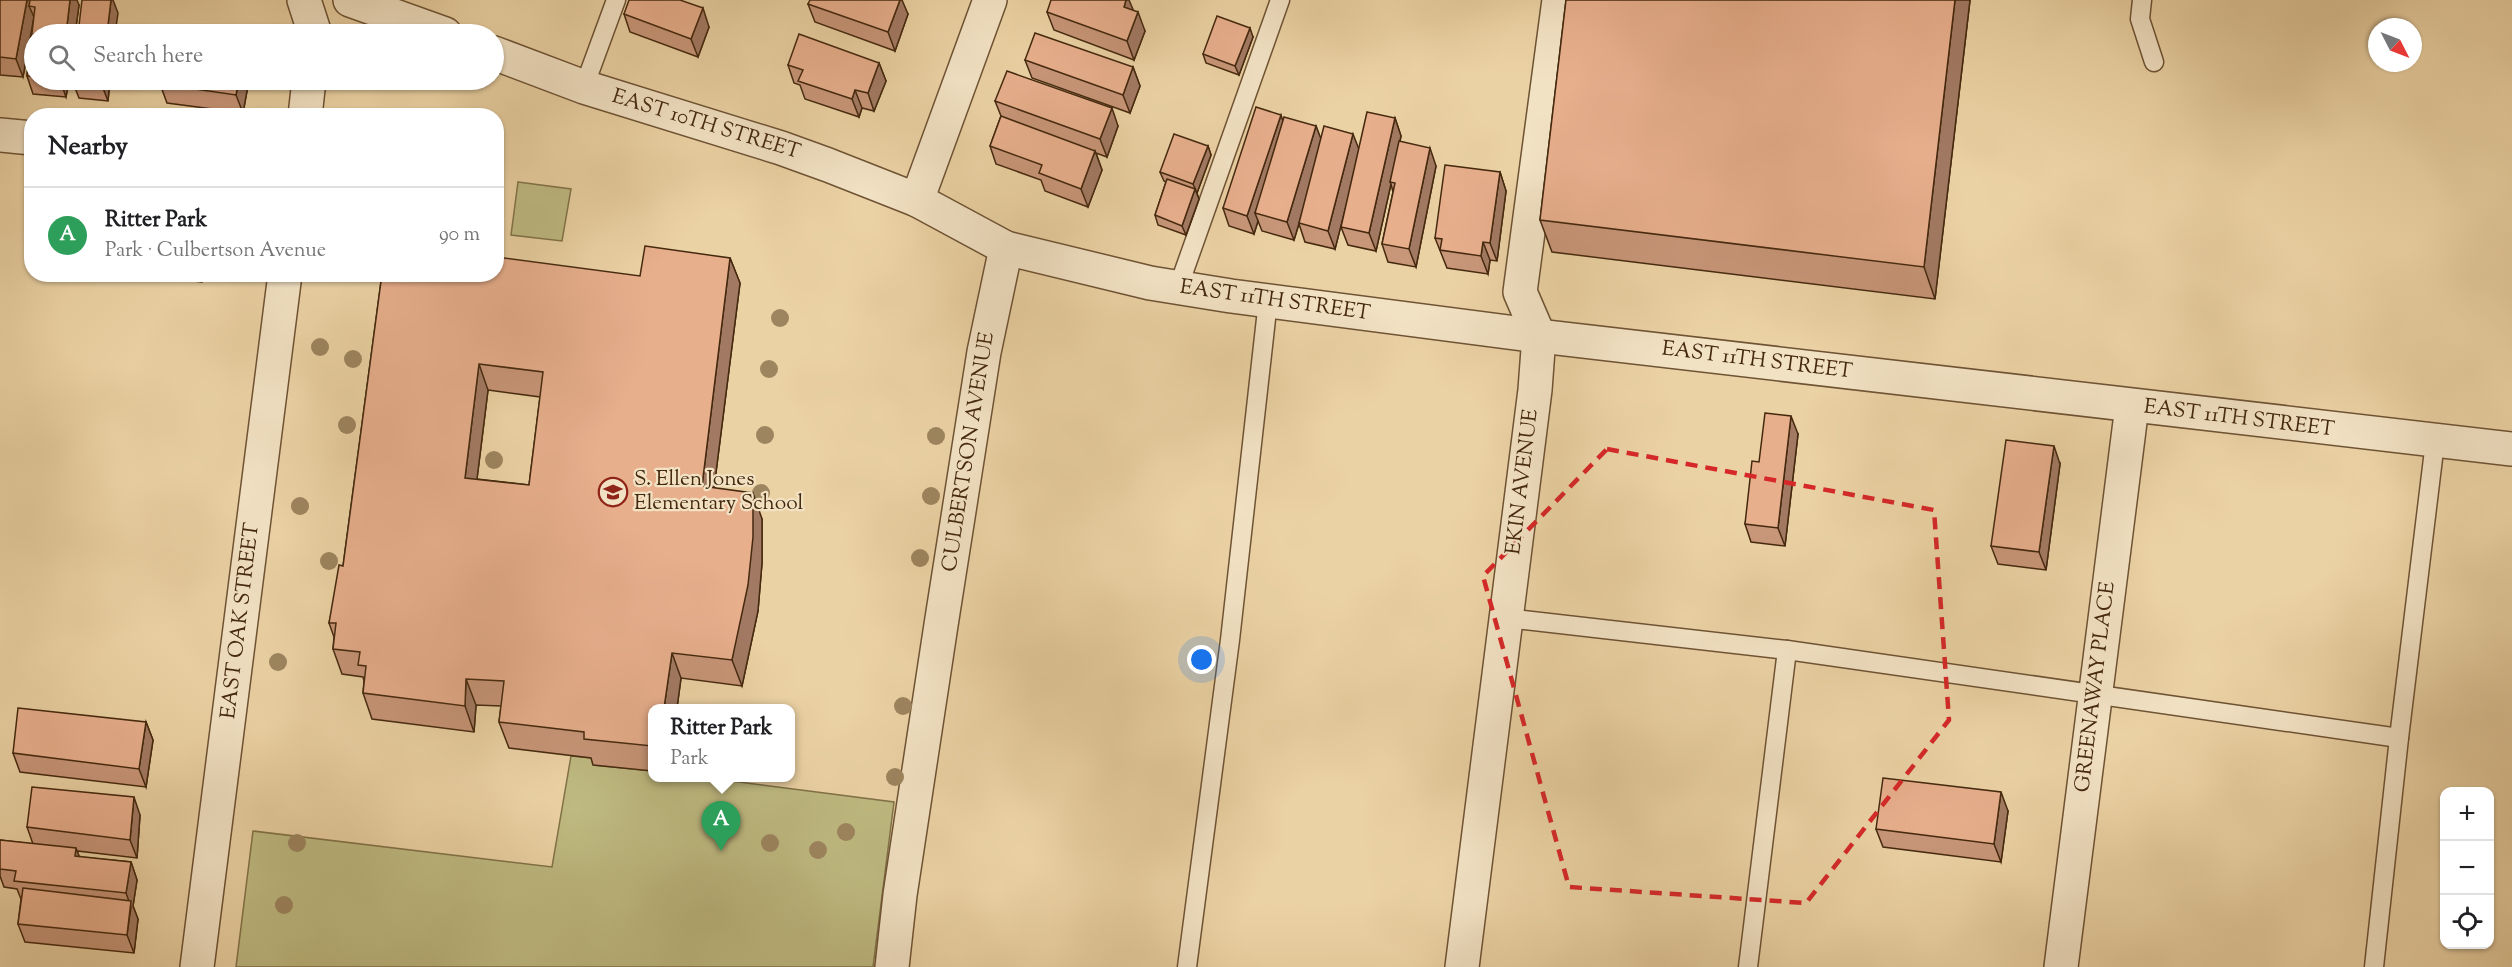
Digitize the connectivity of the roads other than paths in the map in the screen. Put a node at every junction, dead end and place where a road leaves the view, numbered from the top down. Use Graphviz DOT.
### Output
graph roads {
  1 [pos="304,0"];
  2 [pos="350,0"];
  3 [pos="616,0"];
  4 [pos="990,0"];
  5 [pos="1280,0"];
  6 [pos="1559,0"];
  7 [pos="2142,0"];
  8 [pos="312,24"];
  9 [pos="417,24"];
  10 [pos="504,57"];
  11 [pos="2154,62"];
  12 [pos="584,87"];
  13 [pos="308,90"];
  14 [pos="306,108"];
  15 [pos="0,135"];
  16 [pos="24,137"];
  17 [pos="917,200"];
  18 [pos="1006,248"];
  19 [pos="284,282"];
  20 [pos="1178,288"];
  21 [pos="1268,301"];
  22 [pos="1539,336"];
  23 [pos="2132,406"];
  24 [pos="2435,442"];
  25 [pos="2512,449"];
  26 [pos="1506,618"];
  27 [pos="1787,650"];
  28 [pos="2095,692"];
  29 [pos="2399,738"];
  30 [pos="197,967"];
  31 [pos="892,967"];
  32 [pos="1187,967"];
  33 [pos="1462,967"];
  34 [pos="1748,967"];
  35 [pos="2061,967"];
  36 [pos="2374,967"];
  1 -- 8 [label="street"];
  2 -- 9 [label="street"];
  3 -- 12 [label="lane"];
  4 -- 17 [label="street"];
  5 -- 20 [label="lane"];
  6 -- 22 [label="street, EKIN AVENUE"];
  7 -- 11 [label="lane"];
  10 -- 12 [label="street, EAST 10TH STREET"];
  12 -- 17 [label="street, EAST 10TH STREET"];
  13 -- 14 [label="street"];
  15 -- 16 [label="street"];
  17 -- 18 [label="street"];
  18 -- 20 [label="street, EAST 11TH STREET"];
  18 -- 31 [label="street, CULBERTSON AVENUE"];
  19 -- 30 [label="street, EAST OAK STREET"];
  20 -- 21 [label="street, EAST 11TH STREET"];
  21 -- 22 [label="street, EAST 11TH STREET"];
  21 -- 32 [label="lane"];
  22 -- 23 [label="street, EAST 11TH STREET"];
  22 -- 26 [label="street, EKIN AVENUE"];
  23 -- 24 [label="street, EAST 11TH STREET"];
  23 -- 28 [label="street, GREENAWAY PLACE"];
  24 -- 25 [label="street, EAST 11TH STREET"];
  24 -- 29 [label="lane"];
  26 -- 27 [label="lane"];
  26 -- 33 [label="street, EKIN AVENUE"];
  27 -- 28 [label="lane"];
  27 -- 34 [label="lane"];
  28 -- 29 [label="lane"];
  28 -- 35 [label="street, GREENAWAY PLACE"];
  29 -- 36 [label="lane"];
}
